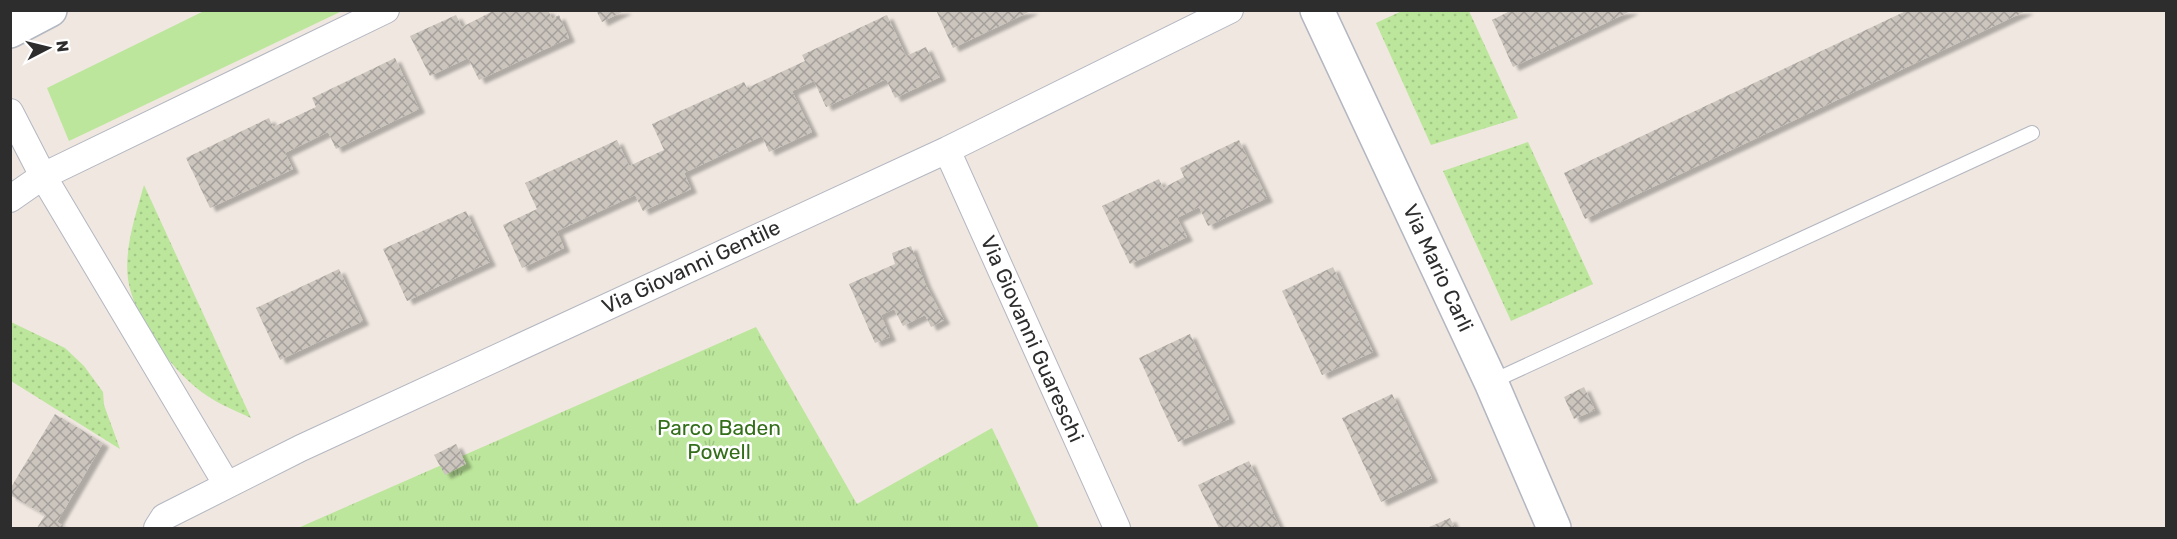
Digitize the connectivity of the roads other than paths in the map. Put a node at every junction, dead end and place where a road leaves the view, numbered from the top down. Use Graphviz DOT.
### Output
graph roads {
  1 [pos="50,10"];
  2 [pos="386,10"];
  3 [pos="1230,10"];
  4 [pos="1317,10"];
  5 [pos="10,31"];
  6 [pos="10,111"];
  7 [pos="2032,132"];
  8 [pos="947,150"];
  9 [pos="43,176"];
  10 [pos="10,198"];
  11 [pos="1491,382"];
  12 [pos="227,485"];
  13 [pos="157,528"];
  14 [pos="1117,528"];
  15 [pos="1554,528"];
  1 -- 5 [label="street"];
  2 -- 9 [label="street"];
  3 -- 8 [label="street, Via Giovanni Gentile"];
  4 -- 11 [label="street, Via Mario Carli"];
  6 -- 9 [label="street"];
  7 -- 11 [label="lane"];
  8 -- 12 [label="street, Via Giovanni Gentile"];
  8 -- 14 [label="street, Via Giovanni Guareschi"];
  9 -- 10 [label="street"];
  9 -- 12 [label="street"];
  11 -- 15 [label="street, Via Mario Carli"];
  12 -- 13 [label="street, Via Giovanni Gentile"];
}
